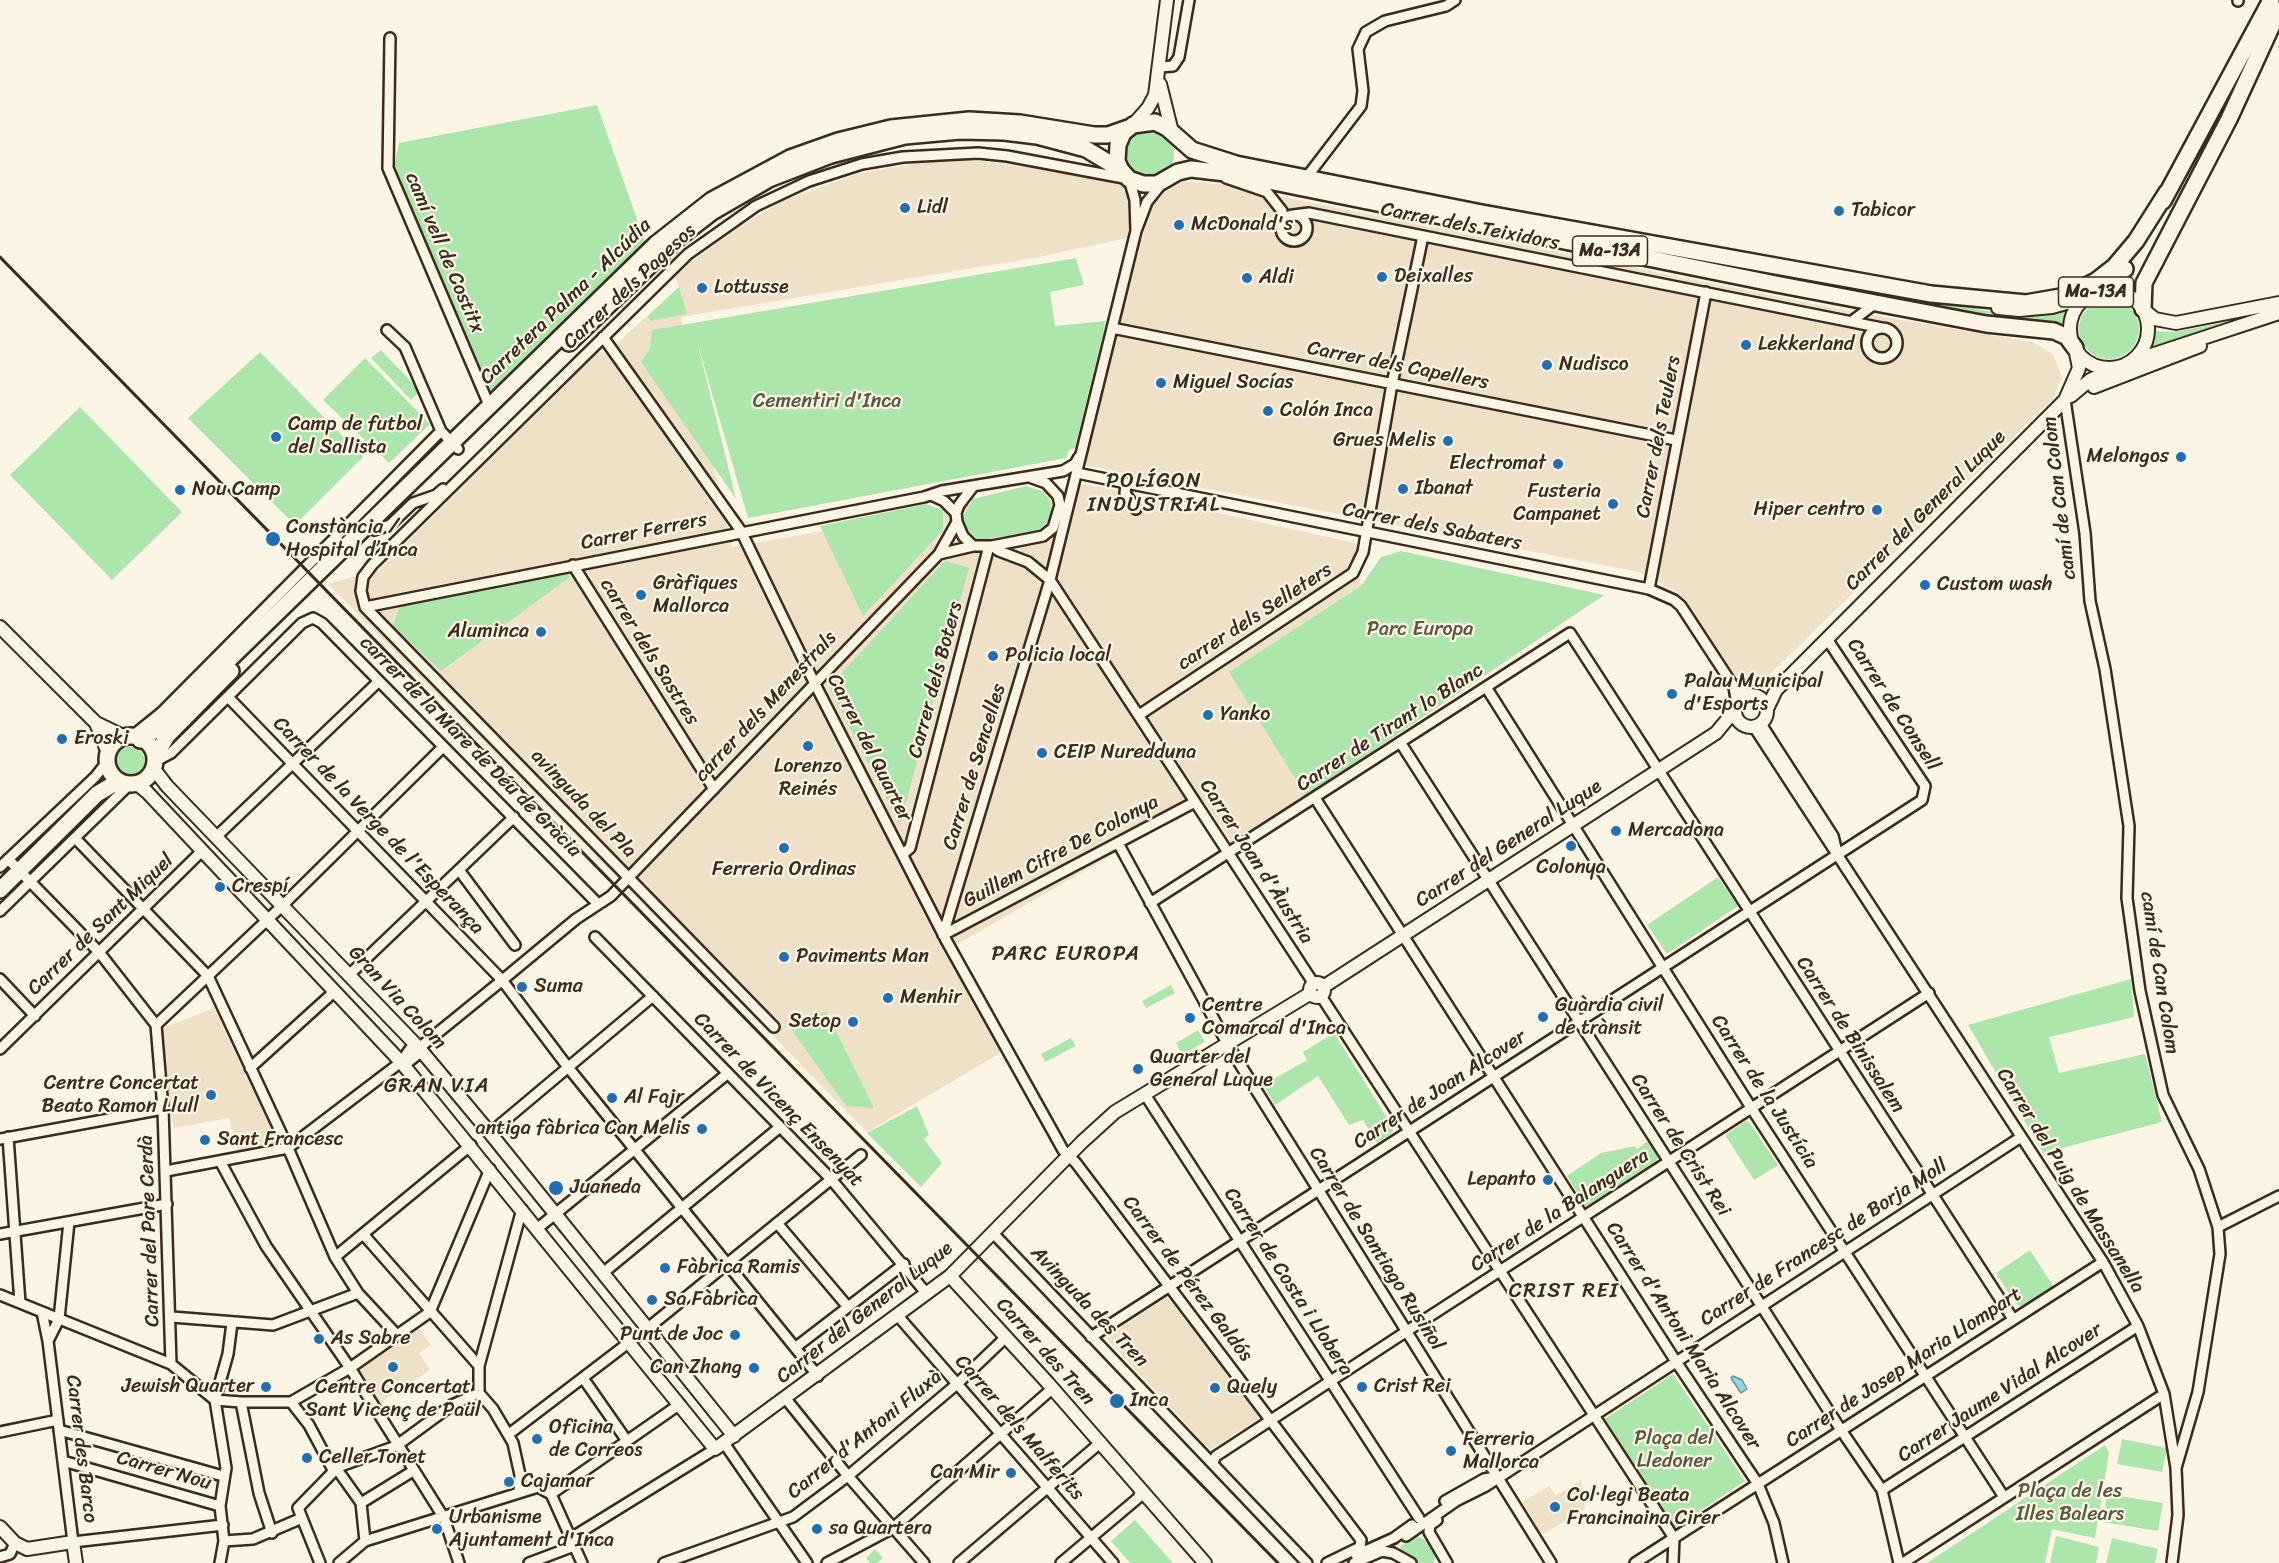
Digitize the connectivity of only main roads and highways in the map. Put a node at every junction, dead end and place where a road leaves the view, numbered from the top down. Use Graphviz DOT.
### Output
graph roads {
  1 [pos="1167,0"];
  2 [pos="2262,0"];
  3 [pos="2271,0"];
  4 [pos="2279,10"];
  5 [pos="2279,31"];
  6 [pos="1159,71"];
  7 [pos="2211,108"];
  8 [pos="2229,119"];
  9 [pos="1131,127"];
  10 [pos="1174,135"];
  11 [pos="1125,174"];
  12 [pos="1167,178"];
  13 [pos="2167,192"];
  14 [pos="2093,294"];
  15 [pos="1942,295"];
  16 [pos="2279,303"];
  17 [pos="2143,309"];
  18 [pos="2279,313"];
  19 [pos="2279,318"];
  20 [pos="2075,348"];
  21 [pos="2122,365"];
  22 [pos="2065,400"];
  23 [pos="450,441"];
  24 [pos="2,632"];
  25 [pos="1776,690"];
  26 [pos="1751,695"];
  27 [pos="1736,707"];
  28 [pos="1767,709"];
  29 [pos="96,723"];
  30 [pos="1754,726"];
  31 [pos="166,729"];
  32 [pos="1716,733"];
  33 [pos="132,738"];
  34 [pos="108,761"];
  35 [pos="154,762"];
  36 [pos="130,783"];
  37 [pos="97,795"];
  38 [pos="0,890"];
  39 [pos="950,1276"];
  40 [pos="724,1443"];
  41 [pos="6,1535"];
  42 [pos="76,1563"];
  43 [pos="1205,1563"];
  1 -- 6 [label="main road"];
  2 -- 7 [label="highway"];
  3 -- 7 [label="highway"];
  4 -- 8 [label="highway"];
  5 -- 8 [label="highway"];
  6 -- 9 [label="main road"];
  6 -- 10 [label="main road"];
  7 -- 13 [label="highway"];
  8 -- 17 [label="highway"];
  9 -- 10 [label="highway"];
  9 -- 11 [label="highway"];
  9 -- 23 [label="highway, Carretera Palma - Alcúdia"];
  10 -- 12 [label="highway"];
  10 -- 15 [label="highway, Ma-13A"];
  11 -- 12 [label="highway"];
  11 -- 23 [label="highway, Carretera Palma - Alcúdia"];
  12 -- 20 [label="highway, Ma-13A"];
  13 -- 14 [label="highway"];
  13 -- 15 [label="highway"];
  14 -- 15 [label="main road, Ma-13A"];
  14 -- 17 [label="main road, Ma-13A"];
  14 -- 20 [label="main road, Ma-13A"];
  16 -- 17 [label="main road, Ma-13A"];
  17 -- 21 [label="main road, Ma-13A"];
  18 -- 21 [label="main road, Ma-13A"];
  19 -- 22 [label="main road"];
  20 -- 21 [label="main road, Ma-13A"];
  20 -- 22 [label="main road, Carrer del General Luque"];
  21 -- 22 [label="main road"];
  22 -- 25 [label="main road, Carrer del General Luque"];
  23 -- 31 [label="highway, Carretera Palma - Alcúdia"];
  23 -- 31 [label="highway, Carretera Palma - Alcúdia"];
  24 -- 29 [label="main road"];
  25 -- 26 [label="main road"];
  25 -- 28 [label="main road, Carrer del General Luque"];
  26 -- 27 [label="main road"];
  26 -- 28 [label="main road"];
  27 -- 30 [label="main road"];
  27 -- 32 [label="main road, Carrer del General Luque"];
  28 -- 30 [label="main road"];
  29 -- 33 [label="main road"];
  29 -- 34 [label="main road"];
  30 -- 32 [label="main road, Carrer del General Luque"];
  31 -- 33 [label="highway, Carretera Palma - Alcúdia"];
  31 -- 35 [label="highway, Carretera Palma - Alcúdia"];
  32 -- 39 [label="main road, Carrer del General Luque"];
  33 -- 34 [label="highway"];
  33 -- 35 [label="highway"];
  34 -- 36 [label="highway"];
  34 -- 37 [label="highway"];
  35 -- 36 [label="highway"];
  35 -- 40 [label="main road, Gran Via Colom"];
  36 -- 37 [label="highway"];
  36 -- 40 [label="main road, Gran Via Colom"];
  37 -- 38 [label="highway"];
  39 -- 40 [label="main road, Carrer del General Luque"];
  39 -- 43 [label="main road, Carrer des Tren"];
  41 -- 42 [label="main road, Carrer des Barco"];
}
